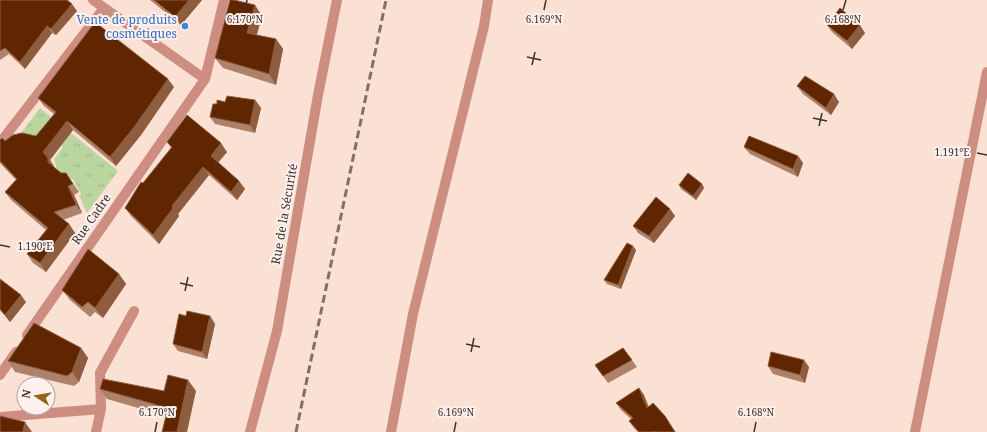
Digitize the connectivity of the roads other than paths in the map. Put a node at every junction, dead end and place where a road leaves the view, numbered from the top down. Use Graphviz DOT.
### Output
graph roads {
  1 [pos="93,0"];
  2 [pos="224,0"];
  3 [pos="337,0"];
  4 [pos="488,0"];
  5 [pos="104,8"];
  6 [pos="987,72"];
  7 [pos="205,79"];
  8 [pos="0,143"];
  9 [pos="134,311"];
  10 [pos="0,375"];
  11 [pos="101,409"];
  12 [pos="0,416"];
  13 [pos="96,432"];
  14 [pos="250,432"];
  15 [pos="391,432"];
  16 [pos="915,432"];
  1 -- 5 [label="street"];
  2 -- 7 [label="street"];
  3 -- 14 [label="street, Rue de la Sécurité"];
  4 -- 15 [label="street"];
  5 -- 7 [label="street"];
  5 -- 8 [label="street"];
  6 -- 16 [label="street"];
  7 -- 10 [label="street, Rue Cadre"];
  9 -- 11 [label="street"];
  11 -- 12 [label="street"];
  11 -- 13 [label="street"];
}
